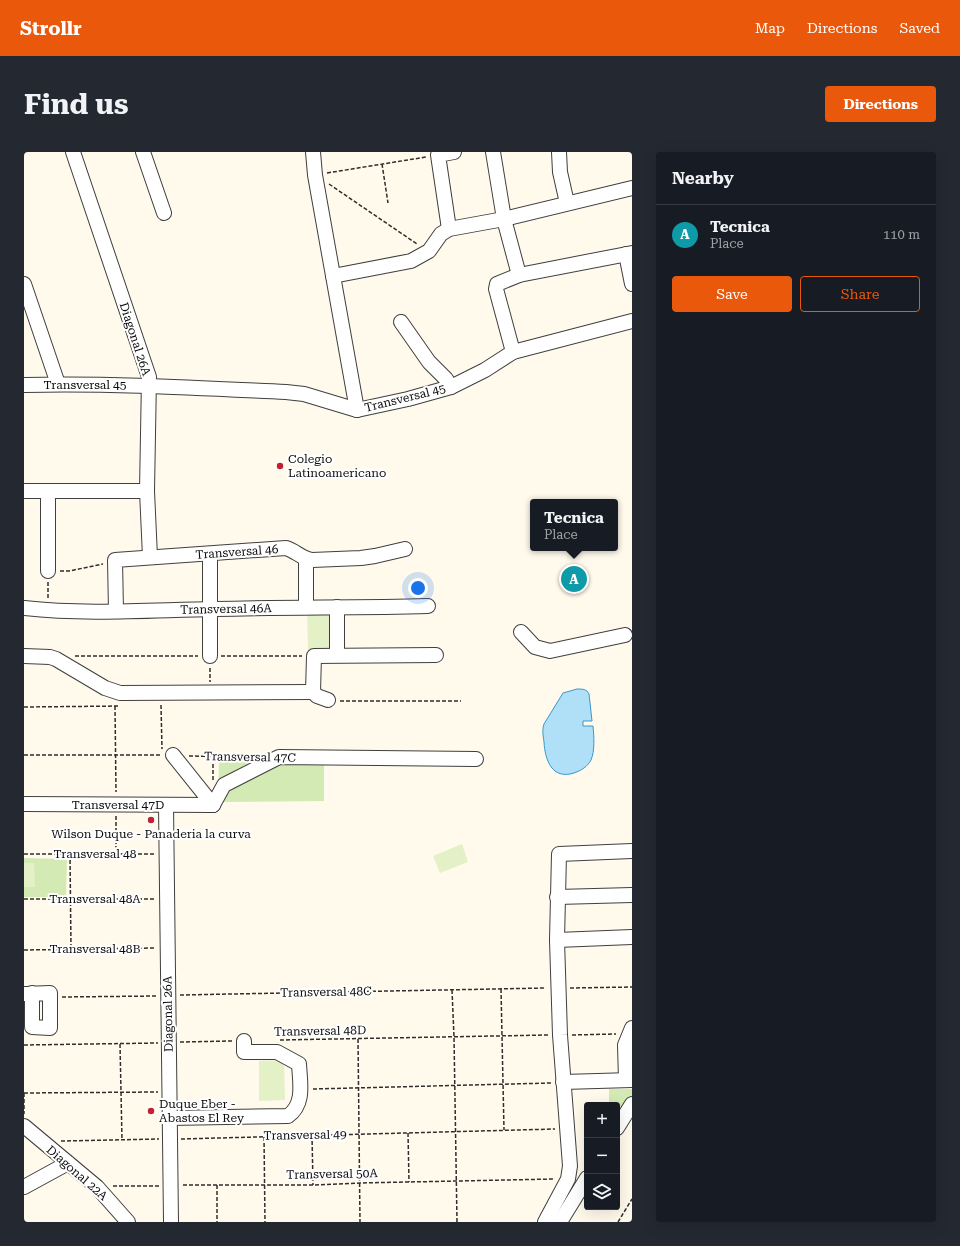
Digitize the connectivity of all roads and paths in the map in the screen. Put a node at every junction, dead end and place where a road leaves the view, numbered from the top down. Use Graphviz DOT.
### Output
graph roads {
  1 [pos="73,152"];
  2 [pos="143,152"];
  3 [pos="313,152"];
  4 [pos="493,152"];
  5 [pos="559,152"];
  6 [pos="448,153"];
  7 [pos="382,164"];
  8 [pos="315,175"];
  9 [pos="632,188"];
  10 [pos="388,203"];
  11 [pos="567,203"];
  12 [pos="164,213"];
  13 [pos="504,219"];
  14 [pos="449,229"];
  15 [pos="429,252"];
  16 [pos="629,253"];
  17 [pos="519,275"];
  18 [pos="333,276"];
  19 [pos="24,284"];
  20 [pos="632,284"];
  21 [pos="632,321"];
  22 [pos="401,322"];
  23 [pos="513,352"];
  24 [pos="58,384"];
  25 [pos="24,385"];
  26 [pos="149,386"];
  27 [pos="451,387"];
  28 [pos="357,410"];
  29 [pos="24,491"];
  30 [pos="48,491"];
  31 [pos="147,491"];
  32 [pos="405,549"];
  33 [pos="210,554"];
  34 [pos="150,557"];
  35 [pos="306,559"];
  36 [pos="115,560"];
  37 [pos="48,571"];
  38 [pos="428,606"];
  39 [pos="306,607"];
  40 [pos="337,607"];
  41 [pos="24,608"];
  42 [pos="210,609"];
  43 [pos="48,610"];
  44 [pos="116,612"];
  45 [pos="521,632"];
  46 [pos="625,634"];
  47 [pos="436,654"];
  48 [pos="337,655"];
  49 [pos="24,656"];
  50 [pos="73,656"];
  51 [pos="210,656"];
  52 [pos="314,656"];
  53 [pos="210,692"];
  54 [pos="313,692"];
  55 [pos="328,700"];
  56 [pos="161,705"];
  57 [pos="115,706"];
  58 [pos="24,755"];
  59 [pos="115,755"];
  60 [pos="168,756"];
  61 [pos="257,757"];
  62 [pos="476,759"];
  63 [pos="24,804"];
  64 [pos="116,805"];
  65 [pos="166,805"];
  66 [pos="213,806"];
  67 [pos="632,850"];
  68 [pos="24,854"];
  69 [pos="70,854"];
  70 [pos="116,854"];
  71 [pos="165,854"];
  72 [pos="632,895"];
  73 [pos="557,896"];
  74 [pos="24,899"];
  75 [pos="70,899"];
  76 [pos="166,899"];
  77 [pos="632,937"];
  78 [pos="557,940"];
  79 [pos="166,948"];
  80 [pos="71,949"];
  81 [pos="24,950"];
  82 [pos="632,986"];
  83 [pos="558,988"];
  84 [pos="502,989"];
  85 [pos="452,990"];
  86 [pos="28,993"];
  87 [pos="167,995"];
  88 [pos="50,998"];
  89 [pos="632,1028"];
  90 [pos="616,1034"];
  91 [pos="560,1035"];
  92 [pos="502,1036"];
  93 [pos="454,1037"];
  94 [pos="358,1039"];
  95 [pos="274,1040"];
  96 [pos="244,1041"];
  97 [pos="168,1042"];
  98 [pos="120,1043"];
  99 [pos="24,1045"];
  100 [pos="629,1080"];
  101 [pos="563,1082"];
  102 [pos="503,1084"];
  103 [pos="455,1086"];
  104 [pos="359,1088"];
  105 [pos="301,1089"];
  106 [pos="122,1092"];
  107 [pos="169,1092"];
  108 [pos="24,1093"];
  109 [pos="632,1104"];
  110 [pos="169,1118"];
  111 [pos="620,1123"];
  112 [pos="24,1126"];
  113 [pos="567,1129"];
  114 [pos="504,1130"];
  115 [pos="455,1132"];
  116 [pos="408,1133"];
  117 [pos="360,1134"];
  118 [pos="312,1135"];
  119 [pos="264,1136"];
  120 [pos="169,1139"];
  121 [pos="122,1140"];
  122 [pos="42,1142"];
  123 [pos="68,1163"];
  124 [pos="568,1179"];
  125 [pos="456,1181"];
  126 [pos="409,1182"];
  127 [pos="360,1183"];
  128 [pos="584,1183"];
  129 [pos="264,1184"];
  130 [pos="217,1185"];
  131 [pos="313,1185"];
  132 [pos="97,1186"];
  133 [pos="170,1186"];
  134 [pos="24,1187"];
  135 [pos="632,1199"];
  136 [pos="128,1222"];
  137 [pos="171,1222"];
  138 [pos="217,1222"];
  139 [pos="265,1222"];
  140 [pos="360,1222"];
  141 [pos="457,1222"];
  142 [pos="545,1222"];
  143 [pos="560,1222"];
  144 [pos="618,1222"];
  1 -- 26 [label="street, Diagonal 26A"];
  2 -- 12 [label="street"];
  3 -- 8 [label="street"];
  4 -- 13 [label="street"];
  5 -- 11 [label="street"];
  6 -- 7 [label="path"];
  6 -- 14 [label="street"];
  7 -- 8 [label="path"];
  7 -- 10 [label="path"];
  8 -- 15 [label="path"];
  8 -- 18 [label="street"];
  9 -- 11 [label="street"];
  11 -- 13 [label="street"];
  13 -- 14 [label="street"];
  13 -- 17 [label="street"];
  14 -- 15 [label="street"];
  15 -- 18 [label="street"];
  16 -- 17 [label="street"];
  16 -- 20 [label="street"];
  17 -- 23 [label="street"];
  18 -- 28 [label="street"];
  19 -- 24 [label="street"];
  21 -- 23 [label="street, Transversal 45"];
  22 -- 27 [label="street"];
  23 -- 27 [label="street, Transversal 45"];
  24 -- 25 [label="street, Transversal 45"];
  24 -- 26 [label="street, Transversal 45"];
  26 -- 28 [label="street, Transversal 45"];
  26 -- 31 [label="street, Diagonal 26A"];
  27 -- 28 [label="street, Transversal 45"];
  29 -- 30 [label="street"];
  30 -- 31 [label="street"];
  30 -- 37 [label="street"];
  31 -- 34 [label="street, Diagonal 26A"];
  32 -- 35 [label="street"];
  33 -- 34 [label="street, Transversal 46"];
  33 -- 35 [label="street, Transversal 46"];
  33 -- 42 [label="street"];
  34 -- 36 [label="street, Transversal 46"];
  35 -- 39 [label="street"];
  36 -- 37 [label="path"];
  36 -- 44 [label="street"];
  37 -- 43 [label="path"];
  38 -- 40 [label="street, Transversal 46A"];
  39 -- 40 [label="street, Transversal 46A"];
  39 -- 42 [label="street, Transversal 46A"];
  40 -- 48 [label="street"];
  41 -- 43 [label="street, Transversal 46A"];
  42 -- 44 [label="street, Transversal 46A"];
  42 -- 51 [label="street"];
  43 -- 44 [label="street, Transversal 46A"];
  45 -- 46 [label="street"];
  47 -- 48 [label="street"];
  48 -- 52 [label="street"];
  49 -- 53 [label="street"];
  50 -- 51 [label="path"];
  51 -- 52 [label="path"];
  51 -- 53 [label="path"];
  52 -- 54 [label="street"];
  53 -- 54 [label="street"];
  54 -- 55 [label="street"];
  56 -- 60 [label="path"];
  57 -- 59 [label="path"];
  58 -- 59 [label="path, Transversal 47C"];
  59 -- 60 [label="path, Transversal 47C"];
  59 -- 64 [label="path"];
  60 -- 61 [label="path, Transversal 47C"];
  60 -- 66 [label="street"];
  62 -- 66 [label="street, Transversal 47C"];
  63 -- 64 [label="street, Transversal 47D"];
  64 -- 65 [label="street, Transversal 47D"];
  64 -- 70 [label="path"];
  65 -- 66 [label="street, Transversal 47D"];
  65 -- 71 [label="street, Diagonal 26A"];
  67 -- 73 [label="street"];
  68 -- 69 [label="path, Transversal 48"];
  69 -- 70 [label="path, Transversal 48"];
  69 -- 75 [label="path"];
  70 -- 71 [label="path, Transversal 48"];
  71 -- 76 [label="street, Diagonal 26A"];
  72 -- 73 [label="street"];
  73 -- 78 [label="street"];
  74 -- 75 [label="path, Transversal 48A"];
  75 -- 76 [label="path, Transversal 48A"];
  75 -- 80 [label="path"];
  76 -- 79 [label="street, Diagonal 26A"];
  77 -- 78 [label="street"];
  78 -- 83 [label="street"];
  79 -- 80 [label="path, Transversal 48B"];
  79 -- 87 [label="street, Diagonal 26A"];
  80 -- 81 [label="path, Transversal 48B"];
  82 -- 83 [label="path, Transversal 48C"];
  83 -- 84 [label="path, Transversal 48C"];
  83 -- 91 [label="street"];
  84 -- 85 [label="path, Transversal 48C"];
  84 -- 92 [label="path"];
  85 -- 87 [label="path, Transversal 48C"];
  85 -- 93 [label="path"];
  86 -- 88 [label="street"];
  86 -- 88 [label="street"];
  87 -- 88 [label="path, Transversal 48C"];
  87 -- 97 [label="street, Diagonal 26A"];
  89 -- 100 [label="street"];
  90 -- 91 [label="path, Transversal 48D"];
  91 -- 92 [label="path, Transversal 48D"];
  91 -- 101 [label="street"];
  92 -- 93 [label="path, Transversal 48D"];
  92 -- 102 [label="path"];
  93 -- 94 [label="path, Transversal 48D"];
  93 -- 103 [label="path"];
  94 -- 95 [label="path, Transversal 48D"];
  94 -- 104 [label="path"];
  96 -- 97 [label="path"];
  96 -- 105 [label="street"];
  97 -- 98 [label="path"];
  97 -- 107 [label="street, Diagonal 26A"];
  98 -- 99 [label="path"];
  98 -- 106 [label="path"];
  100 -- 101 [label="street"];
  101 -- 102 [label="path"];
  101 -- 113 [label="street"];
  102 -- 103 [label="path"];
  102 -- 114 [label="path"];
  103 -- 104 [label="path"];
  103 -- 115 [label="path"];
  104 -- 105 [label="path"];
  104 -- 117 [label="path"];
  105 -- 110 [label="street"];
  106 -- 107 [label="path"];
  106 -- 108 [label="path"];
  106 -- 121 [label="path"];
  107 -- 110 [label="street, Diagonal 26A"];
  108 -- 112 [label="path"];
  109 -- 111 [label="street"];
  110 -- 120 [label="street, Diagonal 26A"];
  112 -- 122 [label="street, Diagonal 22A"];
  113 -- 114 [label="path, Transversal 49"];
  113 -- 124 [label="street"];
  114 -- 115 [label="path, Transversal 49"];
  115 -- 116 [label="path, Transversal 49"];
  115 -- 125 [label="path"];
  116 -- 117 [label="path, Transversal 49"];
  116 -- 126 [label="path"];
  117 -- 118 [label="path, Transversal 49"];
  117 -- 127 [label="path"];
  118 -- 119 [label="path, Transversal 49"];
  118 -- 131 [label="path"];
  119 -- 120 [label="path, Transversal 49"];
  119 -- 129 [label="path"];
  120 -- 121 [label="path, Transversal 49"];
  120 -- 133 [label="street, Diagonal 26A"];
  121 -- 122 [label="path, Transversal 49"];
  122 -- 123 [label="street, Diagonal 22A"];
  123 -- 132 [label="street, Diagonal 22A"];
  123 -- 134 [label="street"];
  124 -- 125 [label="path, Transversal 50A"];
  124 -- 142 [label="street"];
  125 -- 126 [label="path, Transversal 50A"];
  125 -- 141 [label="path"];
  126 -- 127 [label="path, Transversal 50A"];
  127 -- 131 [label="path, Transversal 50A"];
  127 -- 140 [label="path"];
  128 -- 143 [label="street"];
  129 -- 130 [label="path, Transversal 50A"];
  129 -- 131 [label="path, Transversal 50A"];
  129 -- 139 [label="path"];
  130 -- 133 [label="path, Transversal 50A"];
  130 -- 138 [label="path"];
  132 -- 133 [label="path, Transversal 50A"];
  132 -- 136 [label="street, Diagonal 22A"];
  133 -- 137 [label="street, Diagonal 26A"];
  135 -- 144 [label="path"];
}
